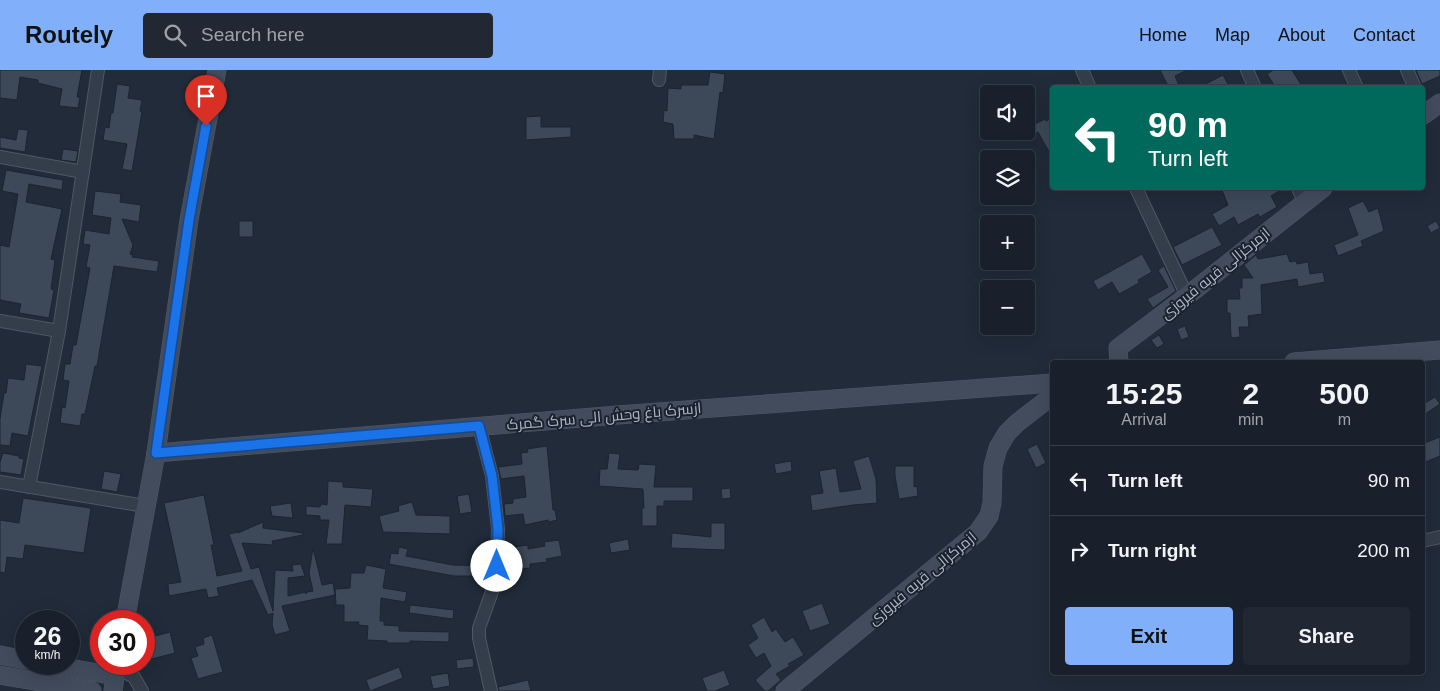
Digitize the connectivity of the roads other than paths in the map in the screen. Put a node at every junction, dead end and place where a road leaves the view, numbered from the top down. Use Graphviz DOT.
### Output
graph roads {
  1 [pos="98,70"];
  2 [pos="217,70"];
  3 [pos="1082,70"];
  4 [pos="1247,70"];
  5 [pos="1349,70"];
  6 [pos="1407,70"];
  7 [pos="1089,85"];
  8 [pos="1254,85"];
  9 [pos="1356,85"];
  10 [pos="1414,85"];
  11 [pos="1440,103"];
  12 [pos="1425,111"];
  13 [pos="0,157"];
  14 [pos="83,172"];
  15 [pos="1137,190"];
  16 [pos="1317,190"];
  17 [pos="1301,195"];
  18 [pos="1187,296"];
  19 [pos="0,321"];
  20 [pos="59,331"];
  21 [pos="1439,354"];
  22 [pos="1119,360"];
  23 [pos="1344,360"];
  24 [pos="1050,383"];
  25 [pos="1050,398"];
  26 [pos="479,426"];
  27 [pos="156,453"];
  28 [pos="0,482"];
  29 [pos="29,487"];
  30 [pos="145,506"];
  31 [pos="1440,537"];
  32 [pos="1425,540"];
  33 [pos="127,610"];
  34 [pos="0,656"];
  35 [pos="15,658"];
  36 [pos="0,675"];
  37 [pos="116,675"];
  38 [pos="92,691"];
  39 [pos="142,691"];
  40 [pos="491,691"];
  41 [pos="785,691"];
  1 -- 14 [label="street"];
  2 -- 27 [label="main road"];
  3 -- 7 [label="street"];
  4 -- 8 [label="street"];
  5 -- 9 [label="street"];
  6 -- 10 [label="street"];
  11 -- 12 [label="main road"];
  13 -- 14 [label="street"];
  14 -- 20 [label="street"];
  15 -- 18 [label="street"];
  16 -- 17 [label="main road, ازمرکزالی قریه فیروزی"];
  17 -- 18 [label="main road, ازمرکزالی قریه فیروزی"];
  18 -- 22 [label="main road, ازمرکزالی قریه فیروزی"];
  19 -- 20 [label="street"];
  20 -- 29 [label="street"];
  21 -- 23 [label="main road"];
  24 -- 26 [label="main road, ازسرک باغ وحش الی سرک گمرک"];
  25 -- 41 [label="main road, ازمرکزالی قریه فیروزی"];
  26 -- 27 [label="main road, ازسرک باغ وحش الی سرک گمرک"];
  26 -- 40 [label="street"];
  27 -- 30 [label="main road"];
  28 -- 29 [label="street"];
  29 -- 30 [label="street"];
  30 -- 33 [label="main road"];
  31 -- 32 [label="street"];
  34 -- 35 [label="main road"];
  36 -- 38 [label="main road"];
  37 -- 39 [label="street"];
}
